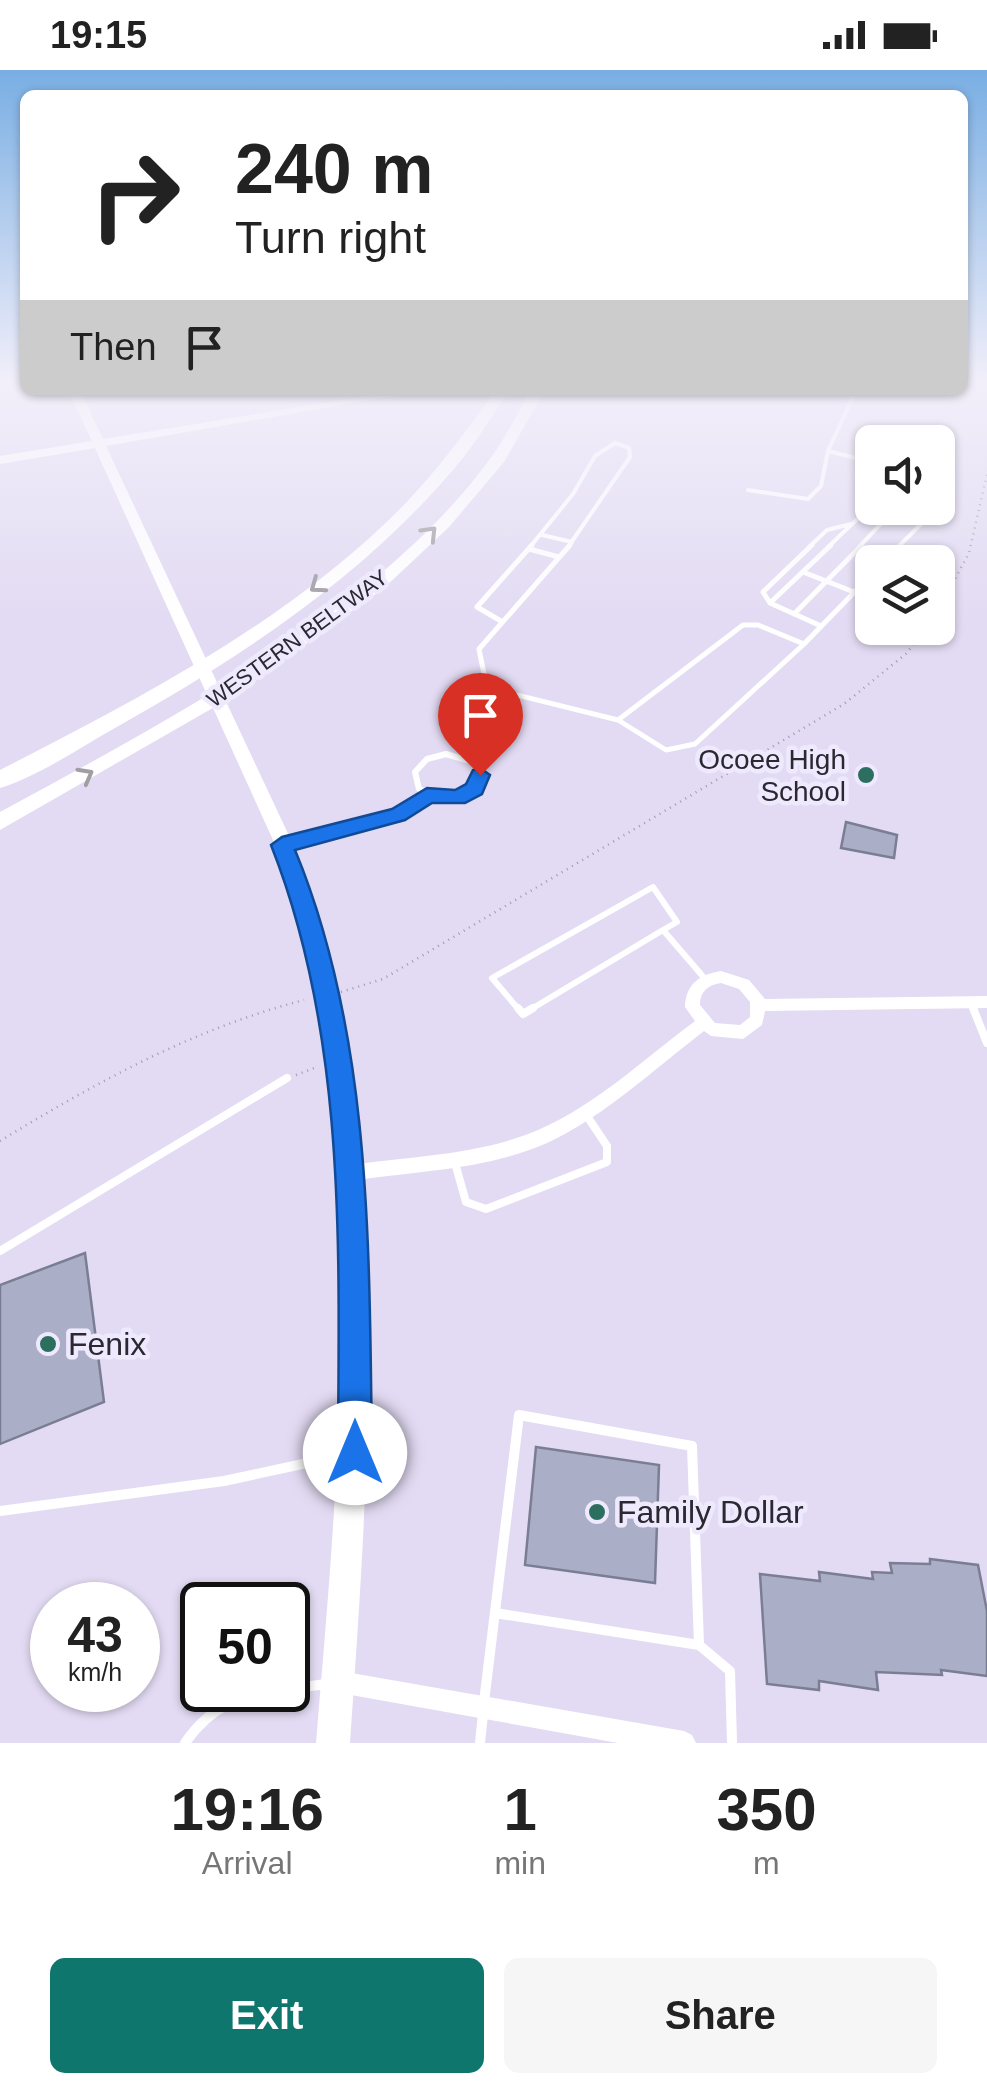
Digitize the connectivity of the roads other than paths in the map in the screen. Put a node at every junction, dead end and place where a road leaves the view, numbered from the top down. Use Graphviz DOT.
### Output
graph roads {
  1 [pos="107,461"];
  2 [pos="455,461"];
  3 [pos="496,461"];
  4 [pos="591,461"];
  5 [pos="627,461"];
  6 [pos="826,461"];
  7 [pos="748,490"];
  8 [pos="855,521"];
  9 [pos="852,524"];
  10 [pos="883,525"];
  11 [pos="920,525"];
  12 [pos="542,535"];
  13 [pos="572,542"];
  14 [pos="901,545"];
  15 [pos="530,550"];
  16 [pos="558,557"];
  17 [pos="802,572"];
  18 [pos="826,581"];
  19 [pos="854,592"];
  20 [pos="770,603"];
  21 [pos="794,614"];
  22 [pos="501,621"];
  23 [pos="821,626"];
  24 [pos="804,644"];
  25 [pos="505,692"];
  26 [pos="618,720"];
  27 [pos="464,756"];
  28 [pos="0,780"];
  29 [pos="427,796"];
  30 [pos="0,822"];
  31 [pos="282,845"];
  32 [pos="663,930"];
  33 [pos="706,980"];
  34 [pos="979,1003"];
  35 [pos="759,1004"];
  36 [pos="702,1023"];
  37 [pos="987,1044"];
  38 [pos="287,1078"];
  39 [pos="584,1112"];
  40 [pos="453,1157"];
  41 [pos="350,1173"];
  42 [pos="0,1252"];
  43 [pos="355,1453"];
  44 [pos="0,1511"];
  45 [pos="495,1613"];
  46 [pos="699,1646"];
  47 [pos="338,1682"];
  48 [pos="310,1686"];
  49 [pos="483,1708"];
  50 [pos="210,1712"];
  51 [pos="185,1743"];
  52 [pos="333,1743"];
  53 [pos="480,1743"];
  54 [pos="684,1743"];
  55 [pos="732,1743"];
  1 -- 31 [label="main road"];
  2 -- 28 [label="highway, WESTERN BELTWAY, one-way"];
  30 -- 3 [label="highway, WESTERN BELTWAY, one-way"];
  4 -- 12 [label="lane"];
  5 -- 13 [label="lane"];
  6 -- 7 [label="lane"];
  8 -- 9 [label="lane"];
  9 -- 17 [label="lane"];
  9 -- 20 [label="lane"];
  10 -- 18 [label="lane"];
  11 -- 14 [label="lane"];
  12 -- 13 [label="lane"];
  12 -- 15 [label="lane"];
  13 -- 16 [label="lane"];
  15 -- 16 [label="lane"];
  15 -- 22 [label="lane"];
  16 -- 22 [label="lane"];
  17 -- 18 [label="lane"];
  17 -- 20 [label="lane"];
  18 -- 19 [label="lane"];
  18 -- 21 [label="lane"];
  19 -- 23 [label="lane"];
  20 -- 21 [label="lane"];
  21 -- 23 [label="lane"];
  22 -- 25 [label="lane"];
  23 -- 24 [label="lane"];
  24 -- 26 [label="lane"];
  24 -- 26 [label="lane"];
  25 -- 26 [label="lane"];
  25 -- 27 [label="lane"];
  27 -- 29 [label="lane"];
  27 -- 29 [label="lane"];
  29 -- 31 [label="lane"];
  31 -- 41 [label="main road"];
  32 -- 32 [label="lane"];
  32 -- 33 [label="lane"];
  33 -- 35 [label="street"];
  33 -- 36 [label="street"];
  34 -- 35 [label="street"];
  34 -- 37 [label="lane"];
  35 -- 36 [label="street"];
  36 -- 39 [label="street"];
  38 -- 42 [label="lane"];
  39 -- 40 [label="street"];
  39 -- 40 [label="lane"];
  40 -- 41 [label="street"];
  41 -- 43 [label="main road"];
  43 -- 44 [label="lane"];
  43 -- 47 [label="main road"];
  45 -- 46 [label="lane"];
  45 -- 46 [label="lane"];
  45 -- 49 [label="lane"];
  46 -- 55 [label="lane"];
  47 -- 48 [label="lane"];
  47 -- 49 [label="street"];
  47 -- 52 [label="main road"];
  49 -- 53 [label="lane"];
  49 -- 54 [label="street"];
  50 -- 51 [label="lane"];
}
